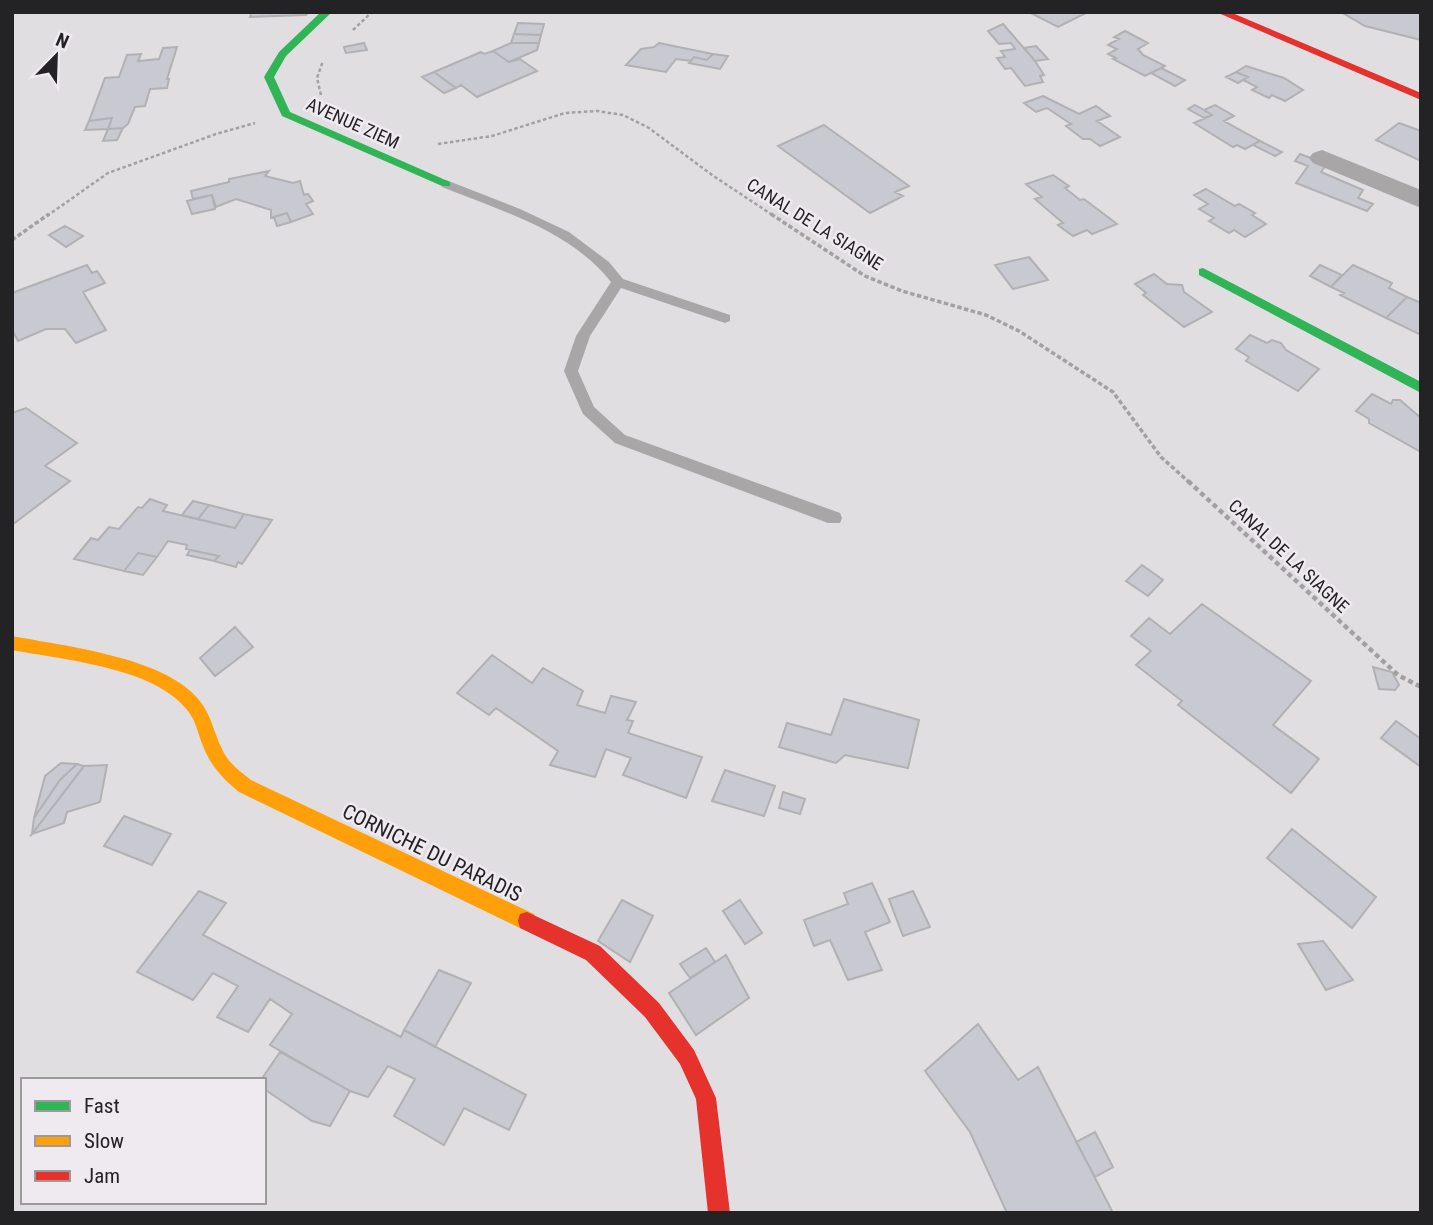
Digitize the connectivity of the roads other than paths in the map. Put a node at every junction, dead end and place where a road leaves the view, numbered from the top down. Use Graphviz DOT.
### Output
graph roads {
  1 [pos="327,12"];
  2 [pos="1221,12"];
  3 [pos="1421,97"];
  4 [pos="1322,158"];
  5 [pos="446,184"];
  6 [pos="1421,200"];
  7 [pos="1203,272"];
  8 [pos="618,282"];
  9 [pos="725,318"];
  10 [pos="1421,387"];
  11 [pos="834,518"];
  12 [pos="12,643"];
  13 [pos="719,1213"];
  1 -- 5 [label="street, AVENUE ZIEM"];
  2 -- 3 [label="street"];
  4 -- 6 [label="street"];
  5 -- 8 [label="lane"];
  7 -- 10 [label="street"];
  8 -- 9 [label="lane"];
  8 -- 11 [label="lane"];
  12 -- 13 [label="street, CORNICHE DU PARADIS"];
}
